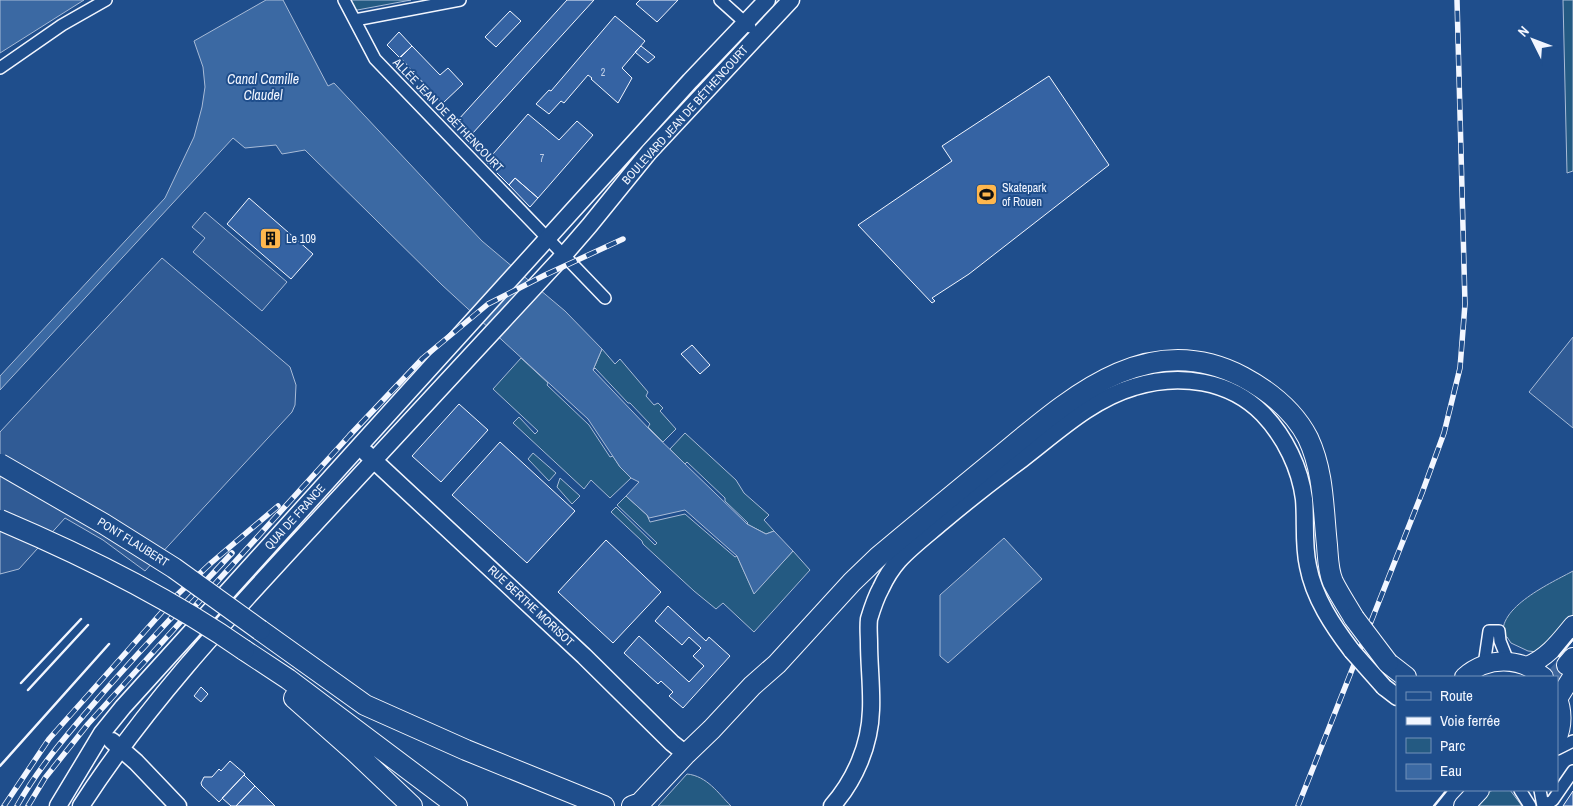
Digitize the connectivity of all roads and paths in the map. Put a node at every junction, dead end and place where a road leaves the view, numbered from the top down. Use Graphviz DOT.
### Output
graph roads {
  1 [pos="106,0"];
  2 [pos="344,0"];
  3 [pos="460,0"];
  4 [pos="720,0"];
  5 [pos="767,0"];
  6 [pos="791,0"];
  7 [pos="355,20"];
  8 [pos="745,23"];
  9 [pos="758,34"];
  10 [pos="0,68"];
  11 [pos="547,239"];
  12 [pos="563,256"];
  13 [pos="605,298"];
  14 [pos="360,446"];
  15 [pos="374,460"];
  16 [pos="0,464"];
  17 [pos="0,520"];
  18 [pos="1573,625"];
  19 [pos="248,653"];
  20 [pos="1508,661"];
  21 [pos="1484,665"];
  22 [pos="1527,666"];
  23 [pos="1571,666"];
  24 [pos="1405,676"];
  25 [pos="1466,676"];
  26 [pos="1542,676"];
  27 [pos="1391,692"];
  28 [pos="1558,701"];
  29 [pos="1573,721"];
  30 [pos="102,733"];
  31 [pos="1558,735"];
  32 [pos="1573,741"];
  33 [pos="120,747"];
  34 [pos="1558,748"];
  35 [pos="686,754"];
  36 [pos="1573,771"];
  37 [pos="1460,791"];
  38 [pos="1478,791"];
  39 [pos="1521,791"];
  40 [pos="1540,791"];
  41 [pos="637,805"];
  42 [pos="58,806"];
  43 [pos="80,806"];
  44 [pos="178,806"];
  45 [pos="412,806"];
  46 [pos="456,806"];
  47 [pos="604,806"];
  48 [pos="832,806"];
  49 [pos="1448,806"];
  50 [pos="1464,806"];
  51 [pos="1530,806"];
  52 [pos="1543,806"];
  1 -- 10 [label="street"];
  2 -- 7 [label="street, ALLÉE JEAN DE BÉTHENCOURT"];
  3 -- 7 [label="street"];
  4 -- 8 [label="street"];
  5 -- 8 [label="main road, BOULEVARD JEAN DE BÉTHENCOURT"];
  6 -- 9 [label="main road, BOULEVARD JEAN DE BÉTHENCOURT"];
  7 -- 11 [label="street, ALLÉE JEAN DE BÉTHENCOURT"];
  8 -- 9 [label="street"];
  8 -- 11 [label="main road, BOULEVARD JEAN DE BÉTHENCOURT"];
  9 -- 12 [label="main road, BOULEVARD JEAN DE BÉTHENCOURT"];
  11 -- 12 [label="street, ALLÉE JEAN DE BÉTHENCOURT"];
  11 -- 14 [label="main road, QUAI DE FRANCE"];
  12 -- 13 [label="street, ALLÉE JEAN DE BÉTHENCOURT"];
  12 -- 15 [label="main road, QUAI DE FRANCE"];
  14 -- 15 [label="main road, RUE BERTHE MORISOT"];
  14 -- 30 [label="main road, QUAI DE FRANCE"];
  15 -- 33 [label="main road, QUAI DE FRANCE"];
  15 -- 35 [label="main road, RUE BERTHE MORISOT"];
  16 -- 47 [label="highway, PONT FLAUBERT, bridge"];
  17 -- 19 [label="highway, bridge"];
  18 -- 22 [label="main road"];
  19 -- 45 [label="highway"];
  19 -- 46 [label="highway"];
  20 -- 21 [label="main road"];
  20 -- 21 [label="street"];
  20 -- 22 [label="main road"];
  21 -- 25 [label="main road"];
  22 -- 26 [label="main road"];
  23 -- 28 [label="main road"];
  24 -- 35 [label="highway, bridge"];
  27 -- 48 [label="main road, bridge"];
  28 -- 29 [label="street"];
  28 -- 31 [label="main road"];
  30 -- 33 [label="main road"];
  30 -- 42 [label="main road, QUAI DE FRANCE"];
  32 -- 34 [label="street"];
  33 -- 43 [label="main road, QUAI DE FRANCE"];
  33 -- 44 [label="main road"];
  35 -- 41 [label="highway"];
  36 -- 52 [label="street"];
  37 -- 49 [label="highway"];
  38 -- 50 [label="highway"];
  39 -- 51 [label="street"];
  40 -- 52 [label="street"];
}
